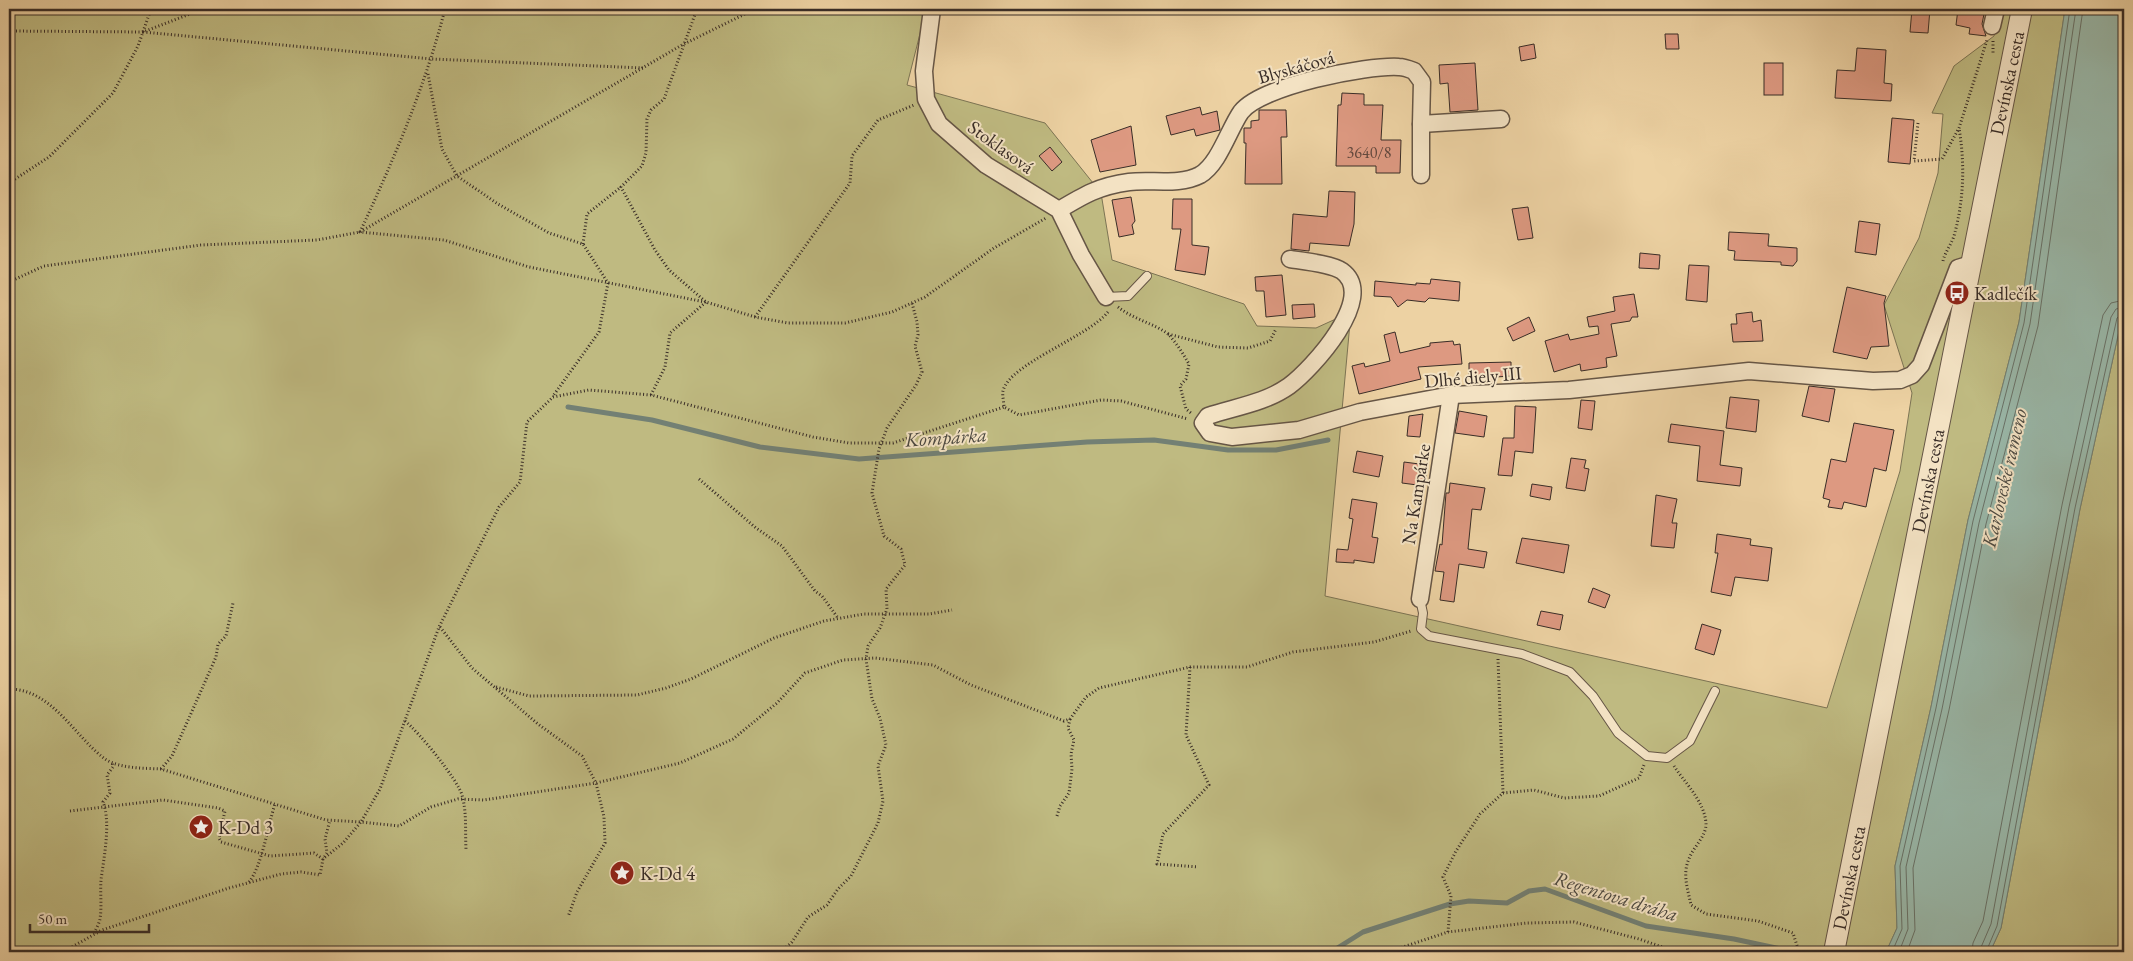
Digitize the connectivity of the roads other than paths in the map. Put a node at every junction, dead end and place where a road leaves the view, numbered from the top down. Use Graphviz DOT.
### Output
graph roads {
  1 [pos="932,9"];
  2 [pos="1996,9"];
  3 [pos="2022,9"];
  4 [pos="1992,26"];
  5 [pos="1501,119"];
  6 [pos="1421,124"];
  7 [pos="1421,175"];
  8 [pos="1059,210"];
  9 [pos="1290,259"];
  10 [pos="1971,264"];
  11 [pos="1147,276"];
  12 [pos="1106,298"];
  13 [pos="1451,395"];
  14 [pos="1420,599"];
  15 [pos="1715,691"];
  16 [pos="1834,952"];
  1 -- 8 [label="street, Stoklasová"];
  2 -- 4 [label="street"];
  3 -- 10 [label="street, Devínska cesta"];
  5 -- 6 [label="street"];
  6 -- 7 [label="street, Blyskáčová"];
  6 -- 8 [label="street, Blyskáčová"];
  8 -- 12 [label="street"];
  9 -- 13 [label="street, Dlhé diely III"];
  10 -- 13 [label="street, Dlhé diely III"];
  10 -- 16 [label="street, Devínska cesta"];
  11 -- 12 [label="lane"];
  13 -- 14 [label="street, Na Kampárke"];
  14 -- 15 [label="lane"];
}
